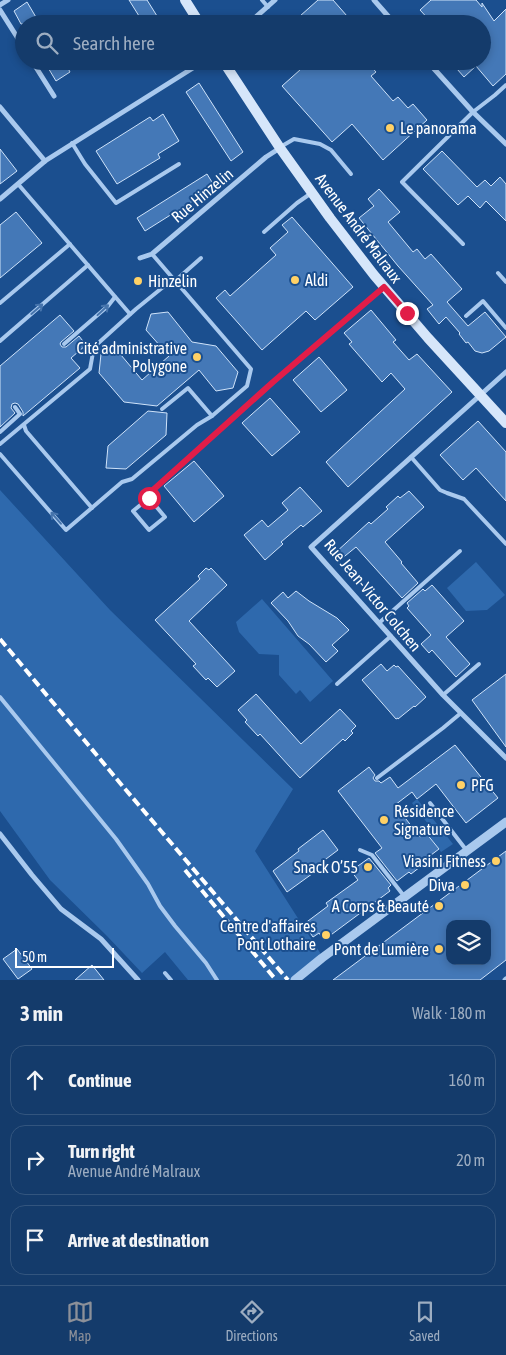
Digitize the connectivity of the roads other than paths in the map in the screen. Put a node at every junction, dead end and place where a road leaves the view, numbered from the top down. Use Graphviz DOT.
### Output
graph roads {
  1 [pos="8,0"];
  2 [pos="185,0"];
  3 [pos="262,0"];
  4 [pos="275,0"];
  5 [pos="374,0"];
  6 [pos="0,5"];
  7 [pos="268,7"];
  8 [pos="0,10"];
  9 [pos="194,15"];
  10 [pos="259,15"];
  11 [pos="387,15"];
  12 [pos="15,34"];
  13 [pos="38,70"];
  14 [pos="190,70"];
  15 [pos="229,70"];
  16 [pos="435,70"];
  17 [pos="506,85"];
  18 [pos="54,96"];
  19 [pos="0,107"];
  20 [pos="473,112"];
  21 [pos="72,143"];
  22 [pos="506,144"];
  23 [pos="280,148"];
  24 [pos="45,161"];
  25 [pos="179,164"];
  26 [pos="352,174"];
  27 [pos="18,184"];
  28 [pos="312,192"];
  29 [pos="0,199"];
  30 [pos="264,232"];
  31 [pos="70,244"];
  32 [pos="463,244"];
  33 [pos="152,254"];
  34 [pos="140,258"];
  35 [pos="201,258"];
  36 [pos="88,265"];
  37 [pos="498,273"];
  38 [pos="174,280"];
  39 [pos="506,282"];
  40 [pos="384,287"];
  41 [pos="115,296"];
  42 [pos="0,303"];
  43 [pos="130,314"];
  44 [pos="466,316"];
  45 [pos="506,328"];
  46 [pos="0,341"];
  47 [pos="64,344"];
  48 [pos="506,372"];
  49 [pos="480,395"];
  50 [pos="15,408"];
  51 [pos="162,409"];
  52 [pos="212,416"];
  53 [pos="506,423"];
  54 [pos="24,424"];
  55 [pos="0,432"];
  56 [pos="0,444"];
  57 [pos="0,454"];
  58 [pos="411,457"];
  59 [pos="149,498"];
  60 [pos="92,508"];
  61 [pos="506,544"];
  62 [pos="460,551"];
  63 [pos="379,623"];
  64 [pos="391,636"];
  65 [pos="479,664"];
  66 [pos="337,684"];
  67 [pos="443,695"];
  68 [pos="0,697"];
  69 [pos="461,713"];
  70 [pos="506,758"];
  71 [pos="377,778"];
  72 [pos="430,803"];
  73 [pos="506,822"];
  74 [pos="0,834"];
  75 [pos="360,850"];
  76 [pos="467,851"];
  77 [pos="404,897"];
  78 [pos="165,973"];
  79 [pos="138,980"];
  80 [pos="172,980"];
  81 [pos="217,980"];
  82 [pos="295,980"];
  1 -- 6 [label="street"];
  2 -- 9 [label="main road"];
  3 -- 7 [label="lane"];
  4 -- 7 [label="street"];
  5 -- 11 [label="street"];
  7 -- 10 [label="street"];
  8 -- 12 [label="street"];
  13 -- 18 [label="street"];
  14 -- 21 [label="street"];
  15 -- 23 [label="main road, Avenue André Malraux"];
  16 -- 20 [label="street"];
  17 -- 20 [label="lane"];
  19 -- 24 [label="street"];
  20 -- 22 [label="street"];
  20 -- 32 [label="lane"];
  21 -- 24 [label="street"];
  21 -- 25 [label="lane"];
  23 -- 26 [label="lane"];
  23 -- 28 [label="main road, Avenue André Malraux"];
  23 -- 33 [label="street, Rue Hinzelin"];
  24 -- 27 [label="street"];
  27 -- 29 [label="street"];
  27 -- 31 [label="lane"];
  28 -- 30 [label="lane"];
  28 -- 40 [label="main road, Avenue André Malraux"];
  31 -- 36 [label="lane"];
  31 -- 42 [label="lane"];
  33 -- 34 [label="street, Rue Hinzelin"];
  33 -- 38 [label="lane"];
  35 -- 38 [label="lane"];
  36 -- 41 [label="lane"];
  46 -- 36 [label="lane, one-way"];
  37 -- 39 [label="lane"];
  38 -- 43 [label="lane"];
  38 -- 52 [label="lane"];
  40 -- 49 [label="main road, Avenue André Malraux"];
  40 -- 59 [label="lane"];
  41 -- 43 [label="lane"];
  47 -- 41 [label="lane, one-way"];
  43 -- 54 [label="lane"];
  44 -- 45 [label="lane"];
  48 -- 49 [label="street, Rue Jean-Victor Colchen"];
  49 -- 53 [label="main road, Avenue André Malraux"];
  49 -- 58 [label="street, Rue Jean-Victor Colchen"];
  50 -- 55 [label="lane"];
  51 -- 52 [label="lane"];
  52 -- 60 [label="lane"];
  54 -- 56 [label="lane"];
  54 -- 60 [label="lane"];
  60 -- 57 [label="lane, one-way"];
  58 -- 61 [label="lane"];
  58 -- 63 [label="street, Rue Jean-Victor Colchen"];
  59 -- 59 [label="lane"];
  62 -- 63 [label="lane"];
  63 -- 64 [label="street, Rue Jean-Victor Colchen"];
  64 -- 66 [label="lane"];
  64 -- 67 [label="street, Rue Jean-Victor Colchen"];
  65 -- 67 [label="lane"];
  67 -- 69 [label="street, Rue Jean-Victor Colchen"];
  68 -- 81 [label="lane"];
  69 -- 70 [label="street, Rue Jean-Victor Colchen"];
  69 -- 71 [label="lane"];
  72 -- 76 [label="lane"];
  73 -- 76 [label="street"];
  74 -- 79 [label="street"];
  75 -- 77 [label="lane"];
  76 -- 77 [label="street"];
  77 -- 82 [label="street"];
  78 -- 80 [label="lane"];
}
